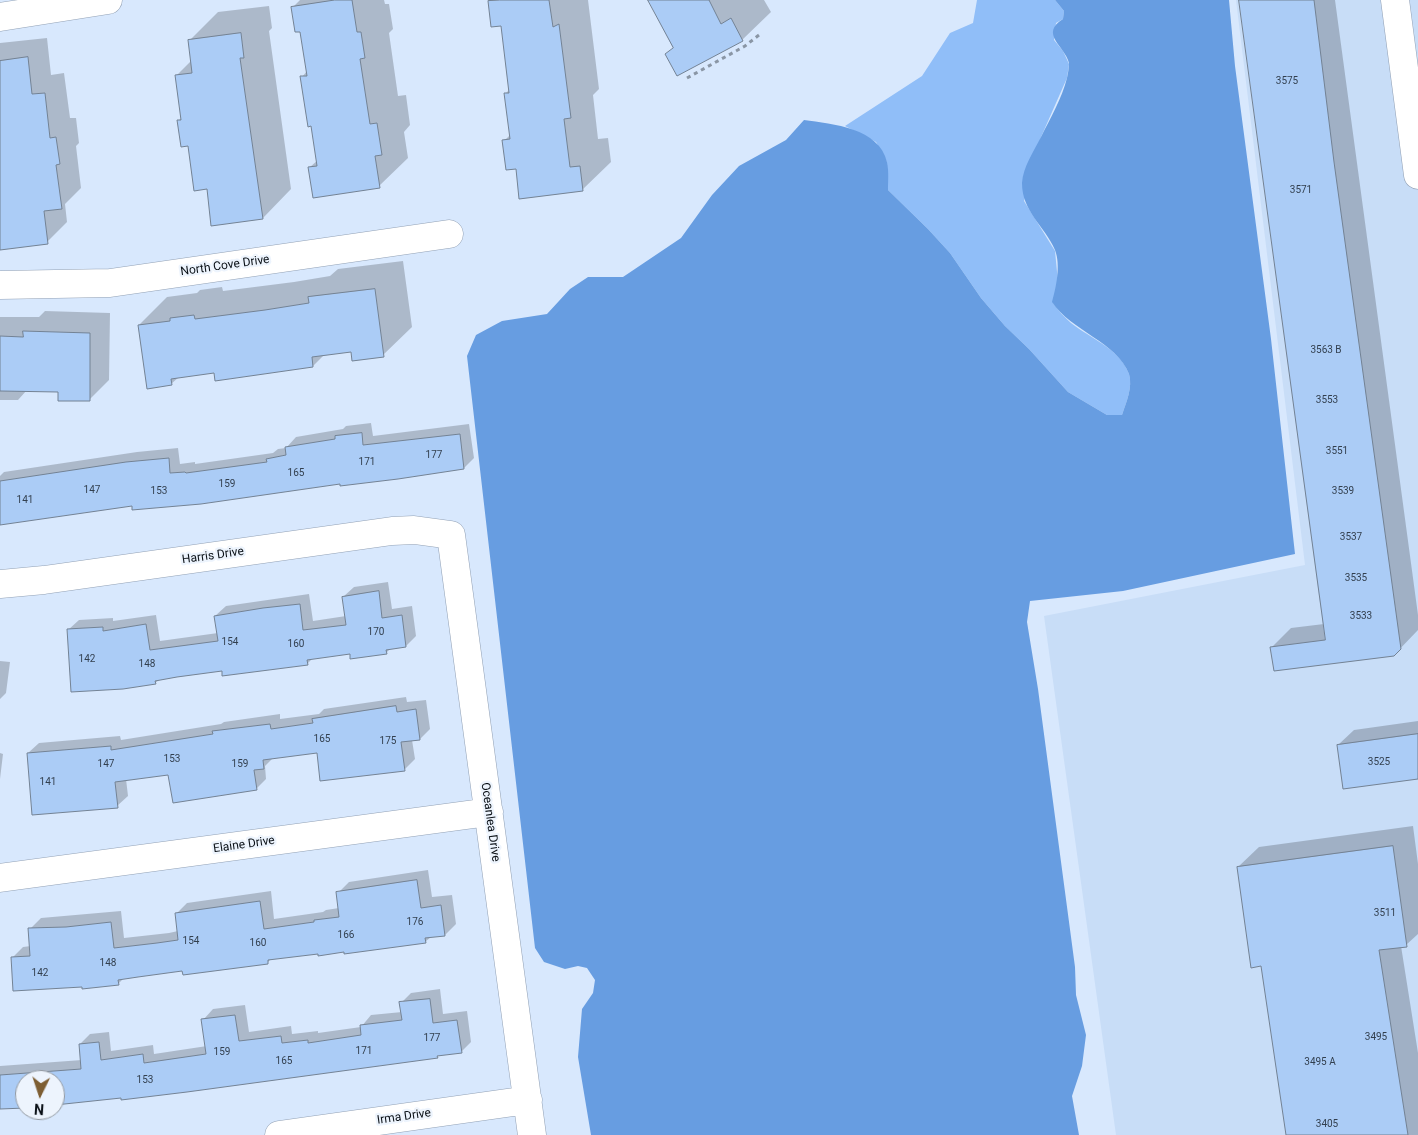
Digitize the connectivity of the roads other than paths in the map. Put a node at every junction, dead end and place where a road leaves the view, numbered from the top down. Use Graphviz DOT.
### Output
graph roads {
  1 [pos="108,0"];
  2 [pos="1395,0"];
  3 [pos="0,17"];
  4 [pos="1418,176"];
  5 [pos="449,234"];
  6 [pos="0,286"];
  7 [pos="425,532"];
  8 [pos="0,584"];
  9 [pos="489,812"];
  10 [pos="0,878"];
  11 [pos="528,1100"];
  12 [pos="279,1135"];
  13 [pos="532,1135"];
  1 -- 3 [label="street"];
  2 -- 4 [label="street"];
  5 -- 6 [label="street, North Cove Drive"];
  7 -- 8 [label="street, Harris Drive"];
  7 -- 9 [label="street, Oceanlea Drive"];
  9 -- 10 [label="street, Elaine Drive"];
  9 -- 11 [label="street, Oceanlea Drive"];
  11 -- 12 [label="street, Irma Drive"];
  11 -- 13 [label="street, Oceanlea Drive"];
}
